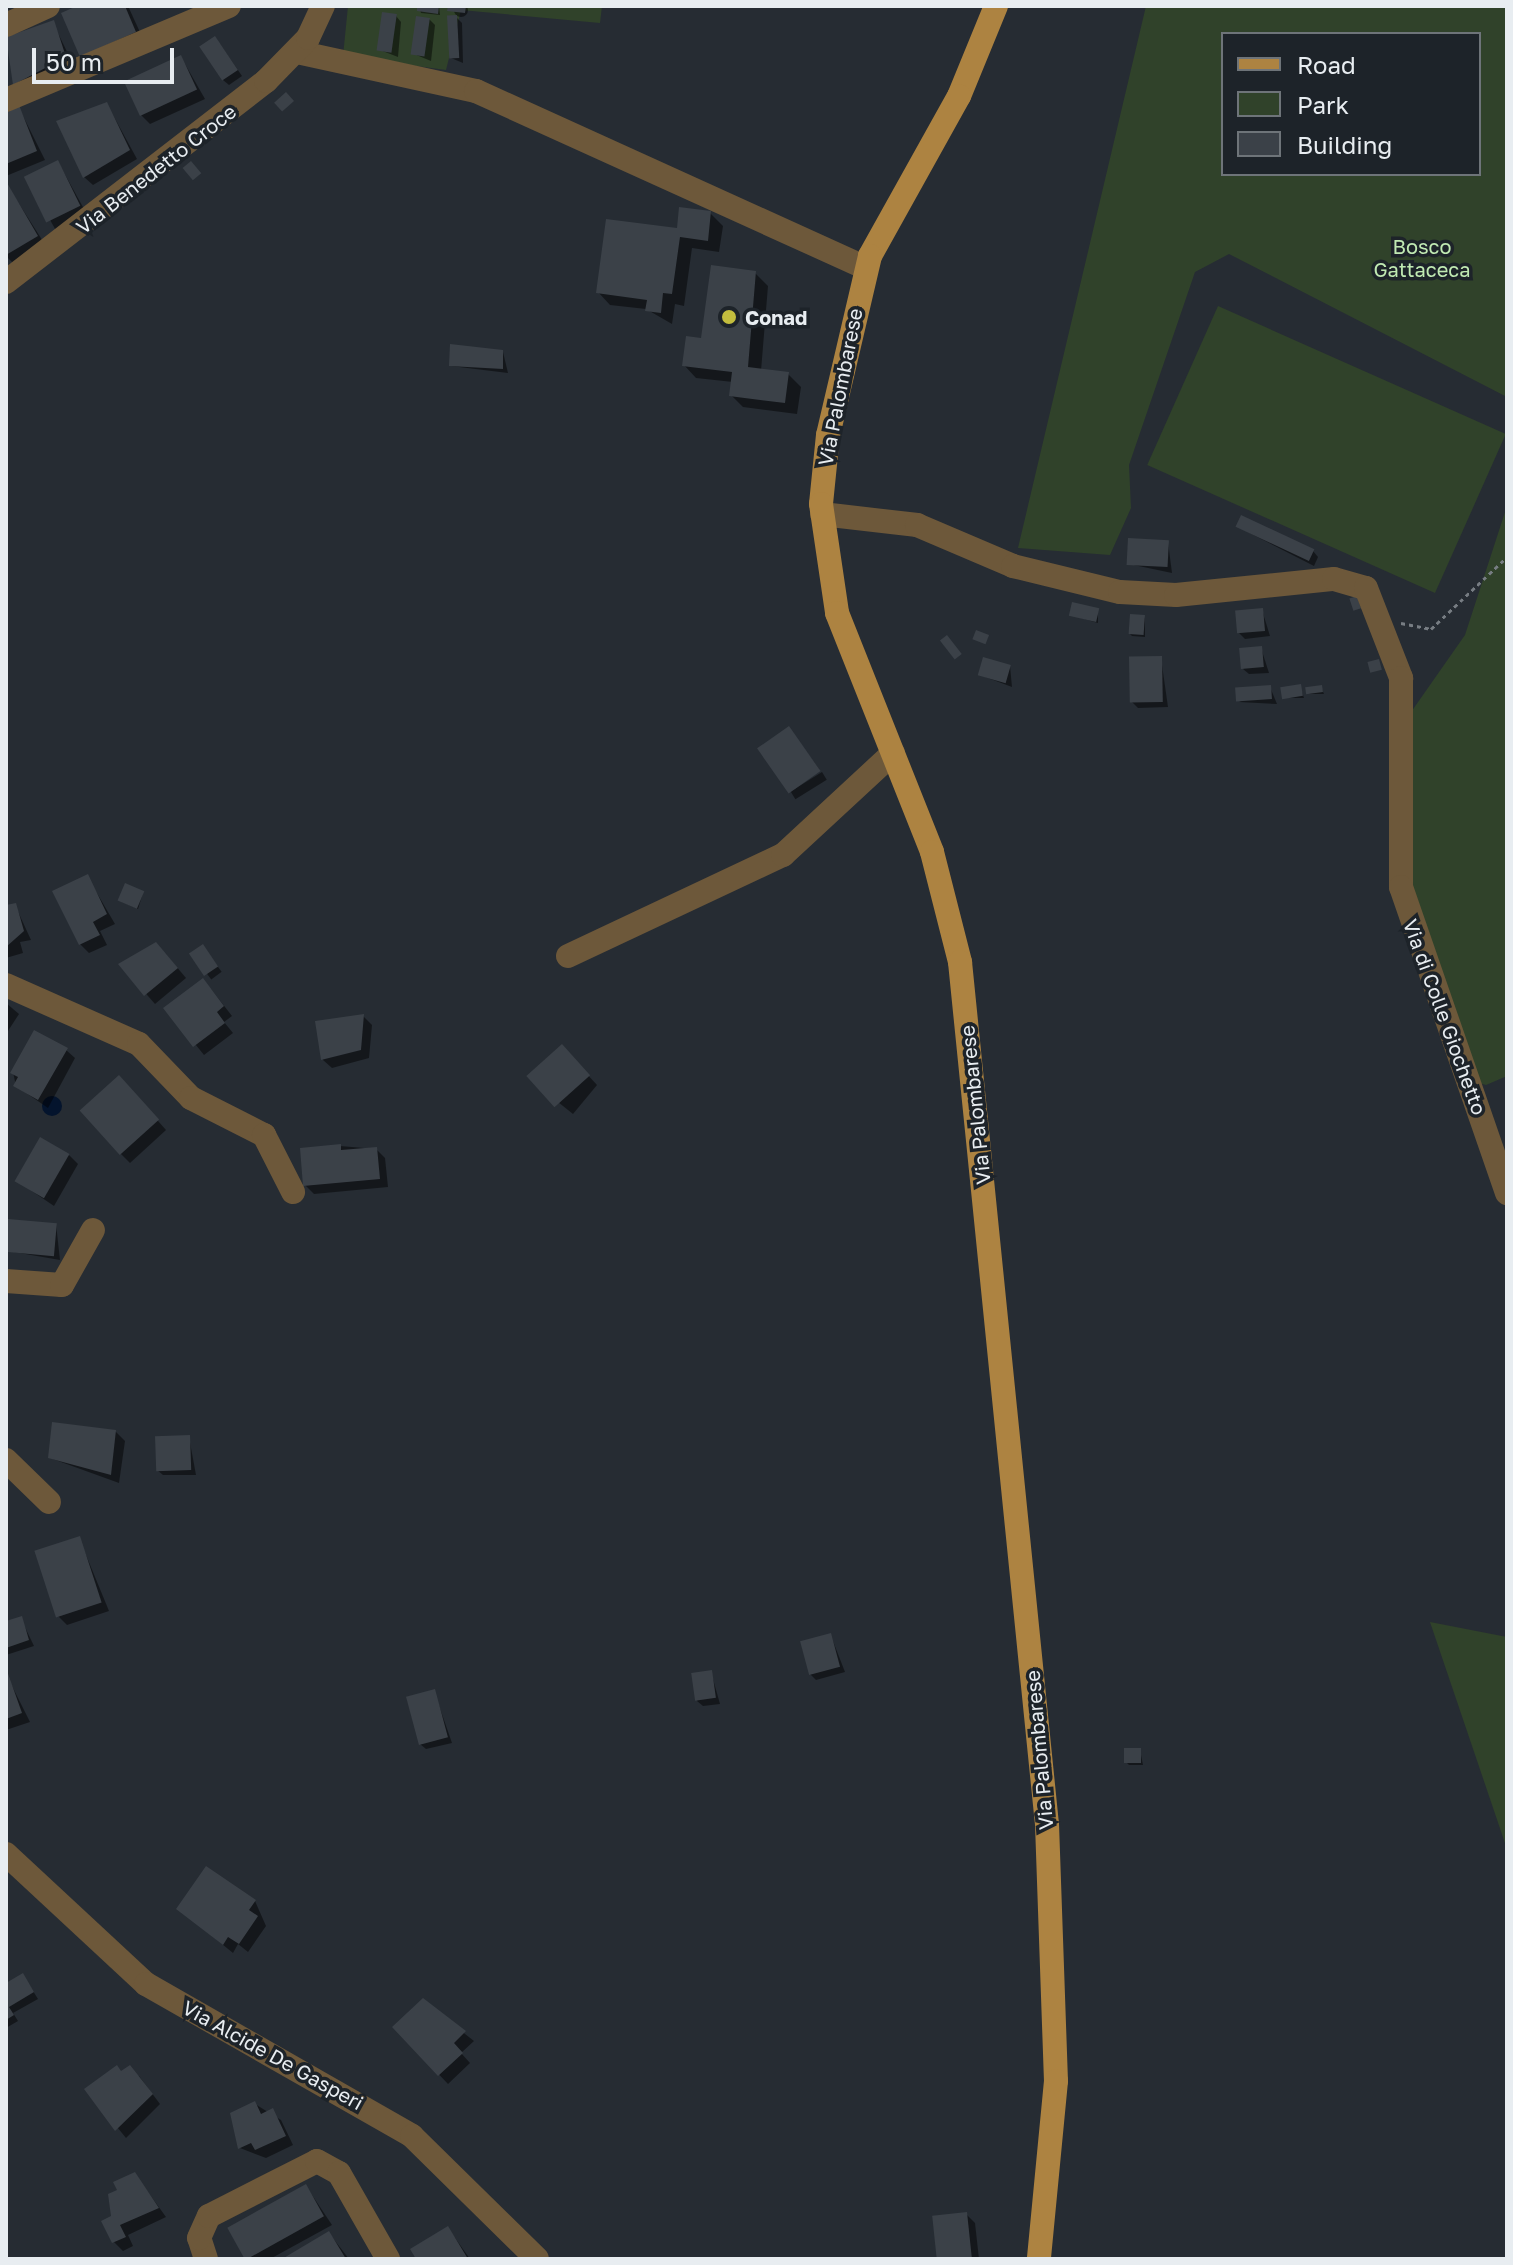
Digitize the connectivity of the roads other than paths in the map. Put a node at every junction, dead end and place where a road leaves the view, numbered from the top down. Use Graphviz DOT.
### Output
graph roads {
  1 [pos="48,6"];
  2 [pos="229,6"];
  3 [pos="323,6"];
  4 [pos="996,6"];
  5 [pos="6,25"];
  6 [pos="297,52"];
  7 [pos="6,100"];
  8 [pos="866,268"];
  9 [pos="6,282"];
  10 [pos="822,514"];
  11 [pos="893,753"];
  12 [pos="568,956"];
  13 [pos="6,985"];
  14 [pos="1506,1186"];
  15 [pos="293,1192"];
  16 [pos="93,1230"];
  17 [pos="6,1281"];
  18 [pos="6,1460"];
  19 [pos="49,1502"];
  20 [pos="6,1854"];
  21 [pos="206,2259"];
  22 [pos="388,2259"];
  23 [pos="537,2259"];
  24 [pos="1039,2259"];
  1 -- 5 [label="street"];
  2 -- 7 [label="street"];
  3 -- 6 [label="street, Via Benedetto Croce"];
  4 -- 8 [label="main road, Via Palombarese"];
  6 -- 8 [label="street"];
  6 -- 9 [label="street, Via Benedetto Croce"];
  8 -- 10 [label="main road, Via Palombarese"];
  10 -- 11 [label="main road, Via Palombarese"];
  10 -- 14 [label="street, Via di Colle Giochetto"];
  11 -- 12 [label="street"];
  11 -- 24 [label="main road, Via Palombarese"];
  13 -- 15 [label="street"];
  16 -- 17 [label="street"];
  18 -- 19 [label="street"];
  20 -- 23 [label="street, Via Alcide De Gasperi"];
  21 -- 22 [label="street"];
}
